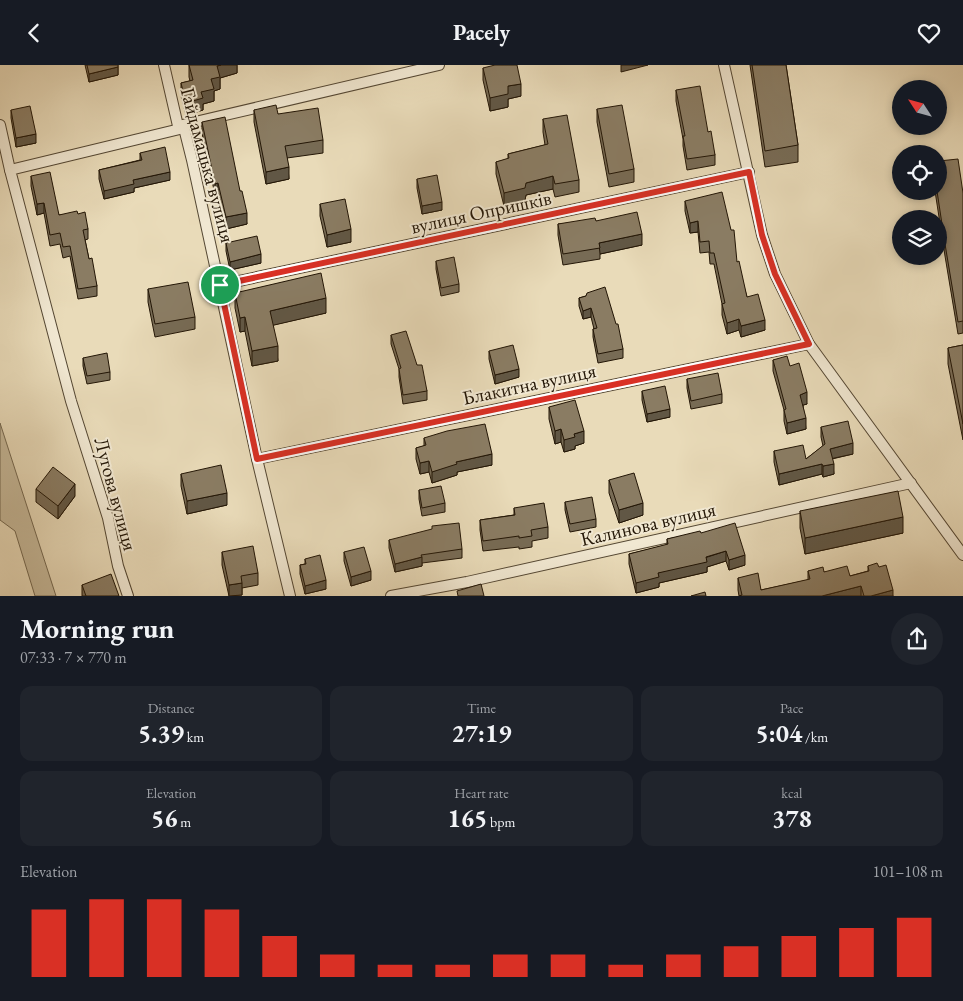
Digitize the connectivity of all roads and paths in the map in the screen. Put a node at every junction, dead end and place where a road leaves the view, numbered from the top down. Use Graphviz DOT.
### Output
graph roads {
  1 [pos="164,65"];
  2 [pos="439,65"];
  3 [pos="724,65"];
  4 [pos="0,125"];
  5 [pos="181,127"];
  6 [pos="10,170"];
  7 [pos="749,172"];
  8 [pos="220,285"];
  9 [pos="809,344"];
  10 [pos="257,459"];
  11 [pos="911,483"];
  12 [pos="963,555"];
  13 [pos="128,596"];
  14 [pos="290,596"];
  15 [pos="391,596"];
  1 -- 5 [label="street, Гайдамацька вулиця"];
  2 -- 5 [label="street"];
  3 -- 7 [label="street"];
  4 -- 6 [label="street, Лугова вулиця"];
  5 -- 6 [label="street"];
  5 -- 8 [label="street, Гайдамацька вулиця"];
  6 -- 13 [label="street, Лугова вулиця"];
  7 -- 8 [label="street, вулиця Опришків"];
  7 -- 9 [label="street"];
  8 -- 10 [label="street, Гайдамацька вулиця"];
  9 -- 10 [label="street, Блакитна вулиця"];
  9 -- 11 [label="street"];
  10 -- 14 [label="street, Гайдамацька вулиця"];
  11 -- 12 [label="street"];
  11 -- 15 [label="street, Калинова вулиця"];
}
